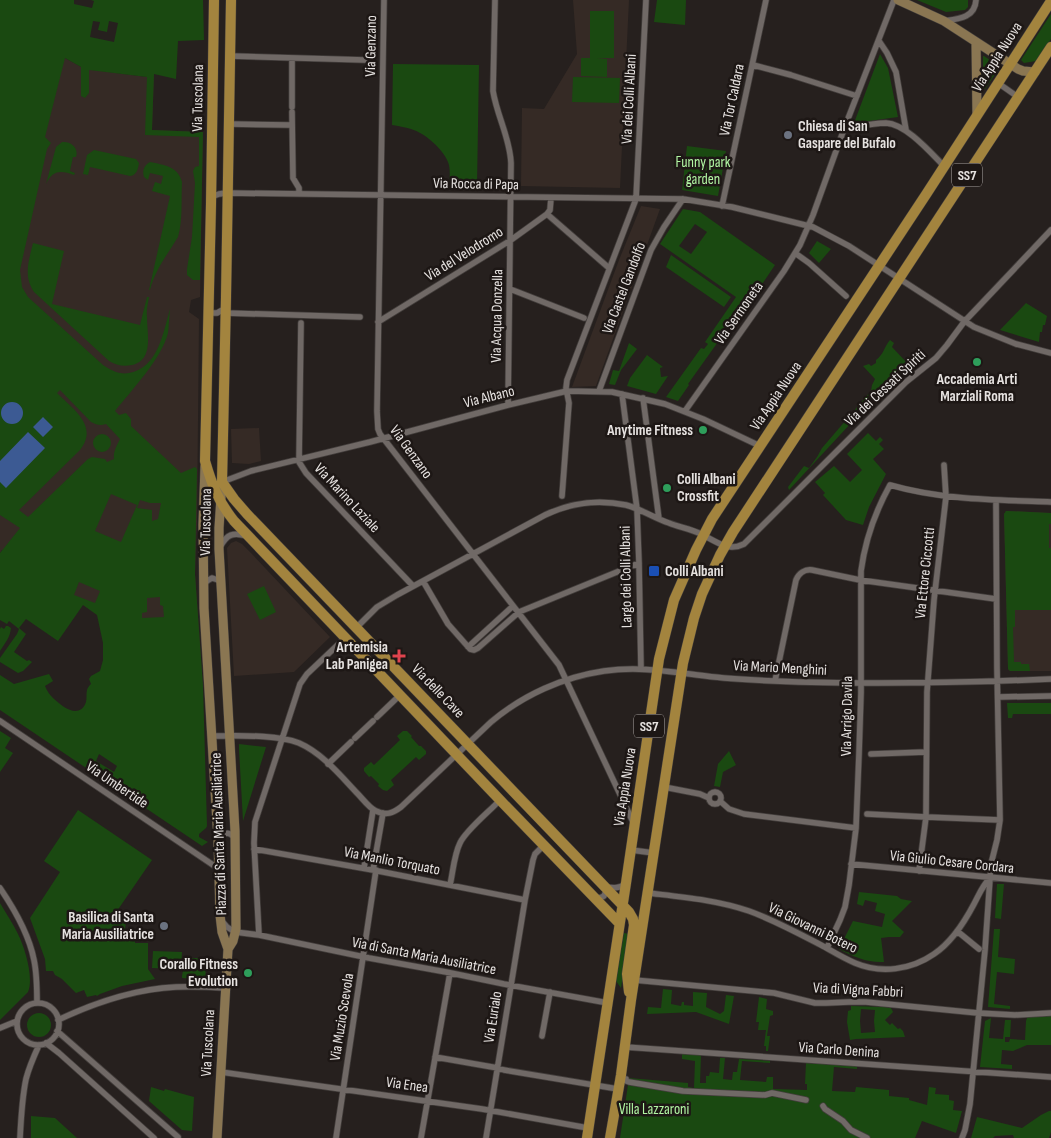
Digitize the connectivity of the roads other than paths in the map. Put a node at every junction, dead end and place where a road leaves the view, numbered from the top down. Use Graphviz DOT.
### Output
graph roads {
  1 [pos="214,0"];
  2 [pos="231,0"];
  3 [pos="384,0"];
  4 [pos="495,0"];
  5 [pos="646,0"];
  6 [pos="766,0"];
  7 [pos="894,0"];
  8 [pos="898,0"];
  9 [pos="976,0"];
  10 [pos="1051,1"];
  11 [pos="944,21"];
  12 [pos="879,40"];
  13 [pos="976,42"];
  14 [pos="1051,48"];
  15 [pos="230,56"];
  16 [pos="292,58"];
  17 [pos="366,60"];
  18 [pos="753,65"];
  19 [pos="1010,65"];
  20 [pos="1035,72"];
  21 [pos="998,83"];
  22 [pos="857,96"];
  23 [pos="1018,97"];
  24 [pos="977,115"];
  25 [pos="229,124"];
  26 [pos="289,125"];
  27 [pos="844,129"];
  28 [pos="906,130"];
  29 [pos="944,166"];
  30 [pos="228,193"];
  31 [pos="299,194"];
  32 [pos="380,196"];
  33 [pos="211,197"];
  34 [pos="511,198"];
  35 [pos="551,198"];
  36 [pos="636,199"];
  37 [pos="683,199"];
  38 [pos="722,206"];
  39 [pos="547,214"];
  40 [pos="809,225"];
  41 [pos="1051,230"];
  42 [pos="511,240"];
  43 [pos="795,253"];
  44 [pos="879,266"];
  45 [pos="609,268"];
  46 [pos="899,279"];
  47 [pos="510,289"];
  48 [pos="846,296"];
  49 [pos="226,310"];
  50 [pos="208,312"];
  51 [pos="360,317"];
  52 [pos="584,318"];
  53 [pos="378,322"];
  54 [pos="964,322"];
  55 [pos="301,323"];
  56 [pos="1051,353"];
  57 [pos="599,391"];
  58 [pos="567,392"];
  59 [pos="622,394"];
  60 [pos="643,398"];
  61 [pos="508,405"];
  62 [pos="685,411"];
  63 [pos="383,438"];
  64 [pos="760,446"];
  65 [pos="298,460"];
  66 [pos="205,461"];
  67 [pos="944,465"];
  68 [pos="217,484"];
  69 [pos="562,496"];
  70 [pos="946,497"];
  71 [pos="996,500"];
  72 [pos="220,502"];
  73 [pos="1051,502"];
  74 [pos="637,509"];
  75 [pos="659,519"];
  76 [pos="703,535"];
  77 [pos="250,537"];
  78 [pos="725,546"];
  79 [pos="219,549"];
  80 [pos="473,554"];
  81 [pos="639,563"];
  82 [pos="860,580"];
  83 [pos="422,581"];
  84 [pos="221,583"];
  85 [pos="203,585"];
  86 [pos="413,586"];
  87 [pos="936,590"];
  88 [pos="996,599"];
  89 [pos="513,606"];
  90 [pos="519,612"];
  91 [pos="357,628"];
  92 [pos="345,638"];
  93 [pos="468,647"];
  94 [pos="641,669"];
  95 [pos="658,670"];
  96 [pos="681,672"];
  97 [pos="1051,679"];
  98 [pos="567,680"];
  99 [pos="774,681"];
  100 [pos="998,682"];
  101 [pos="928,683"];
  102 [pos="861,684"];
  103 [pos="400,695"];
  104 [pos="998,696"];
  105 [pos="1051,696"];
  106 [pos="0,721"];
  107 [pos="211,736"];
  108 [pos="229,736"];
  109 [pos="282,738"];
  110 [pos="468,744"];
  111 [pos="926,752"];
  112 [pos="457,754"];
  113 [pos="871,754"];
  114 [pos="328,764"];
  115 [pos="664,787"];
  116 [pos="500,800"];
  117 [pos="374,810"];
  118 [pos="383,814"];
  119 [pos="867,814"];
  120 [pos="926,818"];
  121 [pos="1000,820"];
  122 [pos="634,825"];
  123 [pos="856,828"];
  124 [pos="236,838"];
  125 [pos="218,839"];
  126 [pos="544,845"];
  127 [pos="254,849"];
  128 [pos="631,850"];
  129 [pos="654,853"];
  130 [pos="851,864"];
  131 [pos="364,868"];
  132 [pos="219,869"];
  133 [pos="375,870"];
  134 [pos="918,871"];
  135 [pos="990,878"];
  136 [pos="626,883"];
  137 [pos="1051,883"];
  138 [pos="450,885"];
  139 [pos="605,887"];
  140 [pos="0,888"];
  141 [pos="648,893"];
  142 [pos="593,896"];
  143 [pos="525,900"];
  144 [pos="622,905"];
  145 [pos="220,918"];
  146 [pos="619,923"];
  147 [pos="235,932"];
  148 [pos="957,932"];
  149 [pos="259,935"];
  150 [pos="827,948"];
  151 [pos="228,949"];
  152 [pos="982,950"];
  153 [pos="364,957"];
  154 [pos="450,973"];
  155 [pos="634,980"];
  156 [pos="511,985"];
  157 [pos="226,988"];
  158 [pos="550,992"];
  159 [pos="631,1000"];
  160 [pos="608,1002"];
  161 [pos="37,1003"];
  162 [pos="978,1013"];
  163 [pos="1051,1013"];
  164 [pos="58,1020"];
  165 [pos="17,1021"];
  166 [pos="0,1028"];
  167 [pos="58,1031"];
  168 [pos="542,1036"];
  169 [pos="46,1043"];
  170 [pos="39,1045"];
  171 [pos="625,1047"];
  172 [pos="435,1057"];
  173 [pos="498,1068"];
  174 [pos="221,1072"];
  175 [pos="972,1073"];
  176 [pos="1051,1078"];
  177 [pos="626,1079"];
  178 [pos="594,1086"];
  179 [pos="344,1089"];
  180 [pos="618,1089"];
  181 [pos="806,1100"];
  182 [pos="427,1101"];
  183 [pos="823,1106"];
  184 [pos="491,1110"];
  185 [pos="587,1133"];
  186 [pos="20,1138"];
  187 [pos="154,1138"];
  188 [pos="179,1138"];
  189 [pos="217,1138"];
  190 [pos="336,1138"];
  191 [pos="421,1138"];
  192 [pos="486,1138"];
  193 [pos="610,1138"];
  194 [pos="867,1138"];
  195 [pos="962,1138"];
  1 -- 33 [label="main road, Via Tuscolana"];
  2 -- 15 [label="main road, Via Tuscolana"];
  3 -- 32 [label="street, Via Genzano"];
  4 -- 34 [label="street, Via Acqua Donzella"];
  5 -- 36 [label="street, Via dei Colli Albani"];
  6 -- 18 [label="street, Via Tor Caldara"];
  7 -- 12 [label="street, Via Sermoneta"];
  8 -- 11 [label="main road"];
  9 -- 11 [label="street"];
  10 -- 19 [label="main road, Via Appia Nuova / SS7"];
  11 -- 13 [label="main road"];
  12 -- 22 [label="street, Via Sermoneta"];
  12 -- 28 [label="street"];
  13 -- 19 [label="main road"];
  13 -- 24 [label="main road"];
  14 -- 20 [label="main road, SS7"];
  15 -- 16 [label="street"];
  15 -- 25 [label="main road, Via Tuscolana"];
  16 -- 17 [label="street"];
  16 -- 31 [label="street"];
  18 -- 22 [label="street"];
  18 -- 38 [label="street, Via Tor Caldara"];
  19 -- 20 [label="main road"];
  19 -- 21 [label="main road, Via Appia Nuova / SS7"];
  20 -- 23 [label="main road, SS7"];
  21 -- 23 [label="street"];
  21 -- 24 [label="main road, Via Appia Nuova / SS7"];
  22 -- 27 [label="street, Via Sermoneta"];
  23 -- 46 [label="main road, SS7"];
  24 -- 29 [label="main road, Via Appia Nuova / SS7"];
  25 -- 26 [label="street"];
  25 -- 30 [label="main road, Via Tuscolana"];
  27 -- 28 [label="street"];
  27 -- 40 [label="street, Via Sermoneta"];
  28 -- 29 [label="street"];
  29 -- 44 [label="main road, Via Appia Nuova / SS7"];
  30 -- 31 [label="street, Via Rocca di Papa"];
  30 -- 33 [label="street"];
  30 -- 49 [label="main road, Via Tuscolana"];
  31 -- 32 [label="street, Via Rocca di Papa"];
  32 -- 34 [label="street, Via Rocca di Papa"];
  32 -- 53 [label="street, Via Genzano"];
  33 -- 50 [label="main road, Via Tuscolana"];
  34 -- 35 [label="street, Via Rocca di Papa"];
  34 -- 42 [label="street, Via Acqua Donzella"];
  35 -- 36 [label="street, Via Rocca di Papa"];
  35 -- 39 [label="street"];
  36 -- 37 [label="street, Via Rocca di Papa"];
  36 -- 45 [label="street, Via Castel Gandolfo"];
  37 -- 38 [label="street, Via Rocca di Papa"];
  37 -- 57 [label="street, Via Castel Gandolfo"];
  38 -- 40 [label="street, Via Rocca di Papa"];
  39 -- 42 [label="street, Via del Velodromo"];
  39 -- 45 [label="street"];
  40 -- 43 [label="street, Via Sermoneta"];
  40 -- 44 [label="street, Via Rocca di Papa"];
  41 -- 54 [label="street, Via dei Cessati Spiriti"];
  42 -- 47 [label="street, Via Acqua Donzella"];
  42 -- 53 [label="street, Via del Velodromo"];
  43 -- 48 [label="street"];
  43 -- 62 [label="street, Via Sermoneta"];
  44 -- 46 [label="street, Via Rocca di Papa"];
  44 -- 64 [label="main road, Via Appia Nuova / SS7"];
  45 -- 58 [label="street, Via Castel Gandolfo"];
  46 -- 54 [label="street, Via Rocca di Papa"];
  46 -- 78 [label="main road, SS7"];
  47 -- 52 [label="street"];
  47 -- 61 [label="street, Via Acqua Donzella"];
  49 -- 50 [label="street"];
  49 -- 51 [label="street"];
  49 -- 68 [label="main road, Via Tuscolana"];
  50 -- 66 [label="main road, Via Tuscolana"];
  53 -- 63 [label="street, Via Genzano"];
  54 -- 56 [label="street, Via Rocca di Papa"];
  54 -- 78 [label="street, Via dei Cessati Spiriti"];
  55 -- 65 [label="street, Via Marino Laziale"];
  57 -- 58 [label="street, Via Albano"];
  57 -- 59 [label="street, Via Albano"];
  58 -- 61 [label="street, Via Albano"];
  58 -- 69 [label="street, Via Castel Gandolfo"];
  59 -- 60 [label="street, Via Albano"];
  59 -- 74 [label="street"];
  60 -- 62 [label="street, Via Albano"];
  60 -- 75 [label="street"];
  61 -- 63 [label="street, Via Albano"];
  62 -- 64 [label="street, Via Albano"];
  63 -- 65 [label="street, Via Albano"];
  63 -- 80 [label="street, Via Genzano"];
  64 -- 76 [label="main road, Via Appia Nuova / SS7"];
  65 -- 68 [label="street, Via Albano"];
  65 -- 86 [label="street, Via Marino Laziale"];
  66 -- 68 [label="main road"];
  66 -- 85 [label="main road, Via Tuscolana"];
  67 -- 70 [label="street, Via Ettore Ciccotti"];
  68 -- 72 [label="main road, Via delle Cave"];
  68 -- 91 [label="main road, Via delle Cave"];
  70 -- 71 [label="street"];
  70 -- 82 [label="street, Via Arrigo Davila"];
  70 -- 87 [label="street, Via Ettore Ciccotti"];
  71 -- 73 [label="street"];
  71 -- 88 [label="street"];
  72 -- 77 [label="main road, Via delle Cave"];
  72 -- 79 [label="main road, Via Tuscolana"];
  74 -- 75 [label="street, Largo dei Colli Albani"];
  74 -- 80 [label="street"];
  74 -- 81 [label="street, Largo dei Colli Albani"];
  75 -- 76 [label="street, Largo dei Colli Albani"];
  76 -- 78 [label="street, Largo dei Colli Albani"];
  76 -- 95 [label="main road, Via Appia Nuova / SS7"];
  77 -- 79 [label="street"];
  77 -- 92 [label="main road, Via delle Cave"];
  78 -- 96 [label="main road, SS7"];
  79 -- 84 [label="main road, Via Tuscolana"];
  80 -- 83 [label="street"];
  80 -- 89 [label="street, Via Genzano"];
  81 -- 90 [label="street"];
  81 -- 94 [label="street, Largo dei Colli Albani"];
  82 -- 87 [label="street"];
  82 -- 99 [label="street"];
  82 -- 102 [label="street, Via Arrigo Davila"];
  83 -- 86 [label="street"];
  83 -- 93 [label="street"];
  84 -- 85 [label="street"];
  84 -- 108 [label="main road, Via Tuscolana"];
  85 -- 107 [label="main road, Via Tuscolana"];
  86 -- 91 [label="street"];
  87 -- 88 [label="street"];
  87 -- 101 [label="street, Via Ettore Ciccotti"];
  88 -- 100 [label="street"];
  89 -- 90 [label="street, Via Genzano"];
  89 -- 93 [label="street"];
  90 -- 93 [label="street"];
  90 -- 98 [label="street, Via Genzano"];
  91 -- 92 [label="main road"];
  91 -- 110 [label="main road, Via delle Cave"];
  92 -- 103 [label="main road, Via delle Cave"];
  92 -- 109 [label="street"];
  94 -- 95 [label="street"];
  94 -- 98 [label="street"];
  95 -- 96 [label="street, Via Mario Menghini"];
  95 -- 122 [label="main road, Via Appia Nuova / SS7"];
  96 -- 99 [label="street, Via Mario Menghini"];
  96 -- 115 [label="main road, SS7"];
  97 -- 100 [label="street, Via Mario Menghini"];
  98 -- 110 [label="street"];
  98 -- 122 [label="street, Via Genzano"];
  99 -- 102 [label="street, Via Mario Menghini"];
  100 -- 101 [label="street, Via Mario Menghini"];
  100 -- 104 [label="street"];
  101 -- 102 [label="street, Via Mario Menghini"];
  101 -- 111 [label="street, Via Ettore Ciccotti"];
  102 -- 123 [label="street, Via Arrigo Davila"];
  103 -- 112 [label="main road, Via delle Cave"];
  103 -- 114 [label="street"];
  104 -- 105 [label="street"];
  104 -- 121 [label="street"];
  106 -- 132 [label="street, Via Umbertide"];
  107 -- 108 [label="street, Piazza di Santa Maria Ausiliatrice"];
  107 -- 125 [label="main road, Piazza di Santa Maria Ausiliatrice"];
  108 -- 109 [label="street, Piazza di Santa Maria Ausiliatrice"];
  108 -- 124 [label="main road, Piazza di Santa Maria Ausiliatrice"];
  109 -- 114 [label="street, Piazza di Santa Maria Ausiliatrice"];
  109 -- 127 [label="street"];
  110 -- 112 [label="street"];
  110 -- 139 [label="main road, Via delle Cave"];
  111 -- 113 [label="street"];
  111 -- 120 [label="street, Via Ettore Ciccotti"];
  112 -- 116 [label="main road, Via delle Cave"];
  112 -- 118 [label="street"];
  114 -- 117 [label="street, Piazza di Santa Maria Ausiliatrice"];
  115 -- 123 [label="street"];
  115 -- 129 [label="main road, SS7"];
  116 -- 126 [label="main road, Via delle Cave"];
  116 -- 138 [label="street"];
  117 -- 118 [label="street"];
  117 -- 131 [label="street"];
  118 -- 133 [label="street, Via Muzio Scevola"];
  119 -- 120 [label="street"];
  120 -- 121 [label="street"];
  120 -- 134 [label="street, Via Ettore Ciccotti"];
  121 -- 135 [label="street"];
  122 -- 128 [label="main road, Via Appia Nuova / SS7"];
  123 -- 130 [label="street, Via Arrigo Davila"];
  124 -- 125 [label="street"];
  124 -- 147 [label="main road, Piazza di Santa Maria Ausiliatrice"];
  125 -- 132 [label="main road, Piazza di Santa Maria Ausiliatrice"];
  126 -- 142 [label="main road, Via delle Cave"];
  126 -- 143 [label="street, Via Eurialo"];
  127 -- 131 [label="street, Via Manlio Torquato"];
  127 -- 149 [label="street"];
  128 -- 129 [label="street"];
  128 -- 136 [label="main road, Via Appia Nuova / SS7"];
  129 -- 141 [label="main road, SS7"];
  130 -- 134 [label="street, Via Giulio Cesare Cordara"];
  130 -- 150 [label="street, Via Arrigo Davila"];
  131 -- 133 [label="street, Via Manlio Torquato"];
  132 -- 145 [label="main road, Piazza di Santa Maria Ausiliatrice"];
  133 -- 138 [label="street, Via Manlio Torquato"];
  133 -- 153 [label="street, Via Muzio Scevola"];
  134 -- 135 [label="street, Via Giulio Cesare Cordara"];
  135 -- 137 [label="street, Via Giulio Cesare Cordara"];
  135 -- 148 [label="street, Via Giovanni Botero"];
  135 -- 152 [label="street"];
  136 -- 139 [label="street"];
  136 -- 144 [label="main road, Via Appia Nuova / SS7"];
  138 -- 143 [label="street, Via Manlio Torquato"];
  139 -- 142 [label="street"];
  139 -- 144 [label="main road, Via delle Cave"];
  140 -- 161 [label="street"];
  141 -- 150 [label="street, Via Giovanni Botero"];
  141 -- 155 [label="main road, SS7"];
  142 -- 146 [label="main road, Via delle Cave"];
  143 -- 156 [label="street, Via Eurialo"];
  144 -- 146 [label="main road, Via Appia Nuova / SS7"];
  144 -- 159 [label="main road, Via delle Cave"];
  145 -- 147 [label="street"];
  145 -- 151 [label="main road, Via Tuscolana"];
  146 -- 160 [label="main road, Via Appia Nuova / SS7"];
  147 -- 149 [label="street, Via di Santa Maria Ausiliatrice"];
  147 -- 151 [label="main road, Via Tuscolana"];
  148 -- 150 [label="street, Via Giovanni Botero"];
  148 -- 152 [label="street"];
  149 -- 153 [label="street, Via di Santa Maria Ausiliatrice"];
  151 -- 157 [label="main road, Via Tuscolana"];
  152 -- 162 [label="street"];
  153 -- 154 [label="street, Via di Santa Maria Ausiliatrice"];
  153 -- 179 [label="street, Via Muzio Scevola"];
  154 -- 156 [label="street, Via di Santa Maria Ausiliatrice"];
  154 -- 172 [label="street"];
  155 -- 159 [label="main road, SS7"];
  155 -- 162 [label="street, Via di Vigna Fabbri"];
  156 -- 158 [label="street, Via di Santa Maria Ausiliatrice"];
  156 -- 173 [label="street, Via Eurialo"];
  157 -- 164 [label="street"];
  157 -- 174 [label="main road, Via Tuscolana"];
  158 -- 160 [label="street, Via di Santa Maria Ausiliatrice"];
  158 -- 168 [label="street"];
  159 -- 171 [label="main road, SS7"];
  160 -- 178 [label="main road, Via Appia Nuova / SS7"];
  161 -- 164 [label="street"];
  161 -- 165 [label="street"];
  162 -- 163 [label="street, Via di Vigna Fabbri"];
  162 -- 175 [label="street"];
  164 -- 167 [label="street"];
  165 -- 166 [label="street"];
  165 -- 170 [label="street"];
  167 -- 169 [label="street"];
  167 -- 188 [label="street"];
  169 -- 170 [label="street"];
  169 -- 187 [label="street"];
  170 -- 186 [label="street"];
  171 -- 175 [label="street, Via Carlo Denina"];
  171 -- 180 [label="main road, SS7"];
  172 -- 173 [label="street"];
  172 -- 182 [label="street"];
  173 -- 178 [label="street"];
  173 -- 184 [label="street, Via Eurialo"];
  174 -- 179 [label="street, Via Enea"];
  174 -- 189 [label="main road, Via Tuscolana"];
  175 -- 176 [label="street, Via Carlo Denina"];
  175 -- 195 [label="street"];
  177 -- 181 [label="street"];
  178 -- 180 [label="street"];
  178 -- 185 [label="main road, Via Appia Nuova / SS7"];
  179 -- 182 [label="street, Via Enea"];
  179 -- 190 [label="street, Via Muzio Scevola"];
  180 -- 193 [label="main road, SS7"];
  182 -- 184 [label="street, Via Enea"];
  182 -- 191 [label="street"];
  183 -- 194 [label="street"];
  184 -- 185 [label="street, Via Enea"];
  184 -- 192 [label="street, Via Eurialo"];
}
